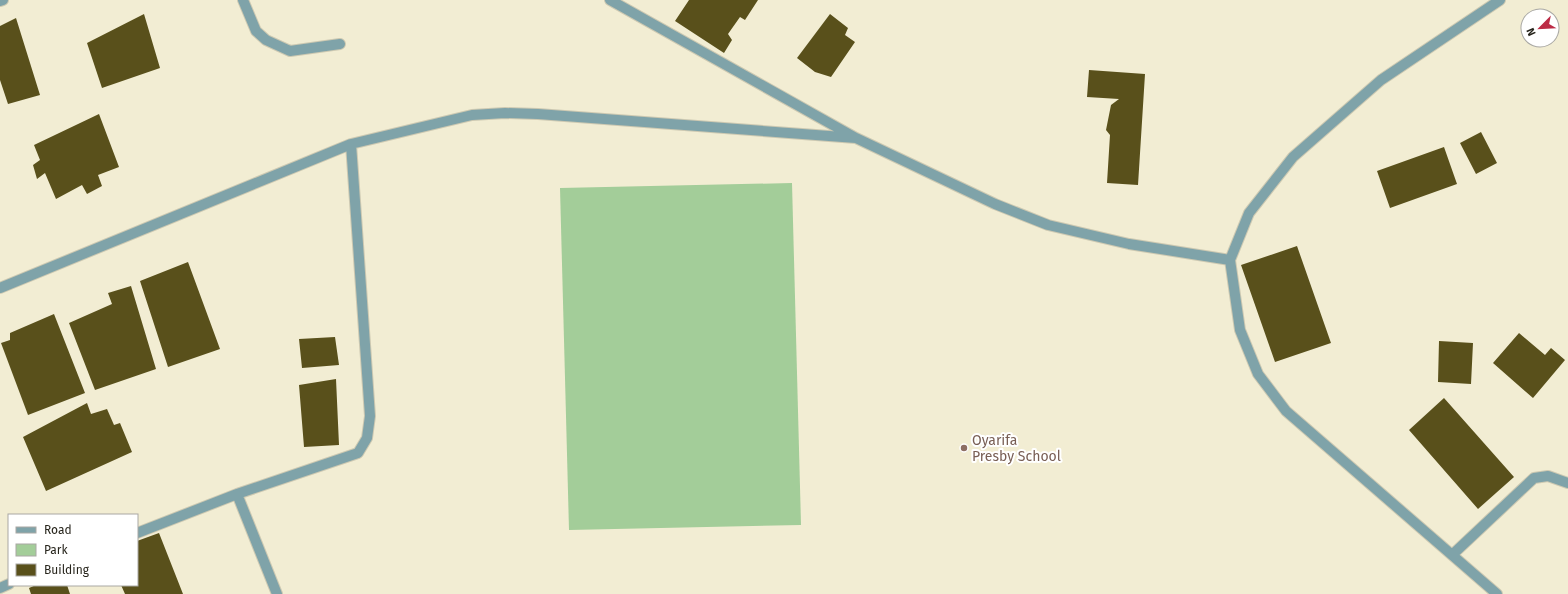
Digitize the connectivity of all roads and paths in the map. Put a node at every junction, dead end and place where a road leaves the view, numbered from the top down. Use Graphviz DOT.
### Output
graph roads {
  1 [pos="3,0"];
  2 [pos="243,0"];
  3 [pos="610,0"];
  4 [pos="1500,0"];
  5 [pos="0,1"];
  6 [pos="340,44"];
  7 [pos="856,138"];
  8 [pos="351,144"];
  9 [pos="1230,260"];
  10 [pos="0,288"];
  11 [pos="1568,483"];
  12 [pos="236,494"];
  13 [pos="138,533"];
  14 [pos="1452,555"];
  15 [pos="277,594"];
  16 [pos="1497,594"];
  1 -- 5 [label="street"];
  2 -- 6 [label="street"];
  3 -- 7 [label="street"];
  4 -- 9 [label="street"];
  7 -- 8 [label="street"];
  7 -- 9 [label="street"];
  8 -- 10 [label="street"];
  8 -- 12 [label="street"];
  9 -- 14 [label="street"];
  11 -- 14 [label="street"];
  12 -- 13 [label="street"];
  12 -- 15 [label="street"];
  14 -- 16 [label="street"];
}
